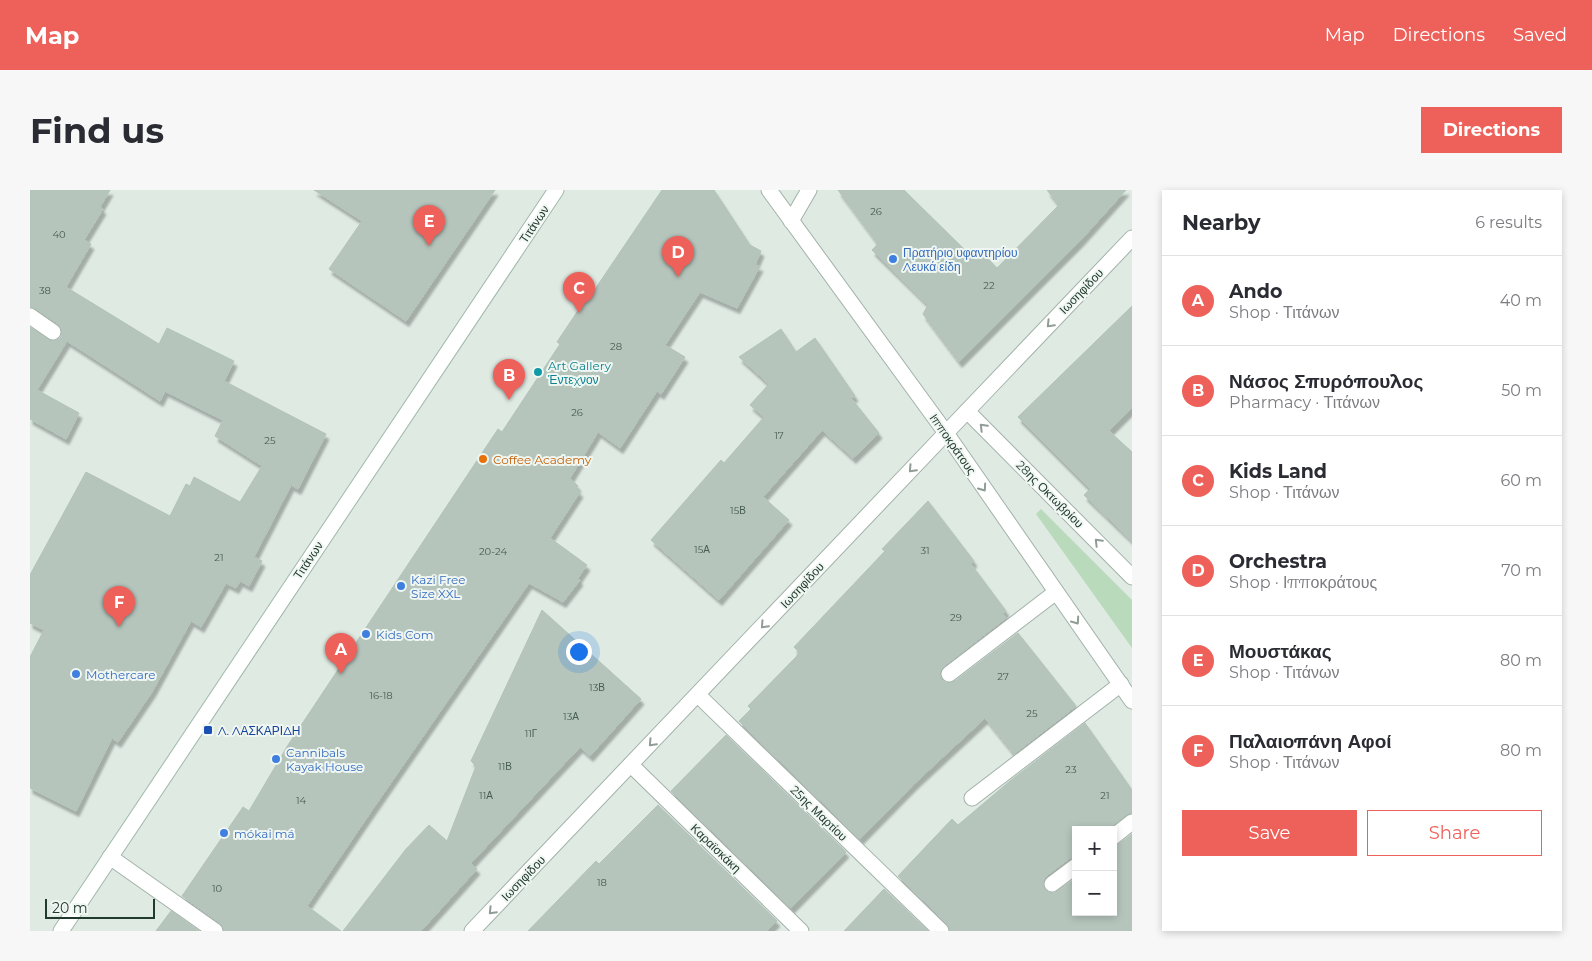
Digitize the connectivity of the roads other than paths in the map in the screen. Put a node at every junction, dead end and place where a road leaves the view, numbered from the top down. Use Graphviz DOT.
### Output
graph roads {
  1 [pos="556,190"];
  2 [pos="769,190"];
  3 [pos="809,190"];
  4 [pos="791,221"];
  5 [pos="1132,238"];
  6 [pos="30,316"];
  7 [pos="53,332"];
  8 [pos="967,411"];
  9 [pos="946,433"];
  10 [pos="1132,577"];
  11 [pos="1056,592"];
  12 [pos="949,674"];
  13 [pos="1120,684"];
  14 [pos="698,695"];
  15 [pos="1132,701"];
  16 [pos="631,765"];
  17 [pos="972,798"];
  18 [pos="1132,822"];
  19 [pos="1117,834"];
  20 [pos="110,857"];
  21 [pos="1072,869"];
  22 [pos="1052,884"];
  23 [pos="61,931"];
  24 [pos="215,931"];
  25 [pos="472,931"];
  26 [pos="801,931"];
  27 [pos="941,931"];
  1 -- 20 [label="street, Τιτάνων"];
  2 -- 4 [label="street, Ιπποκράτους"];
  3 -- 4 [label="street"];
  4 -- 9 [label="street, Ιπποκράτους"];
  5 -- 8 [label="street, Ιωσηφίδου, one-way"];
  6 -- 7 [label="street"];
  8 -- 9 [label="street, Ιωσηφίδου"];
  10 -- 8 [label="street, 28ης Οκτωβρίου, one-way"];
  9 -- 11 [label="street, Ιπποκράτους, one-way"];
  9 -- 14 [label="street, Ιωσηφίδου, one-way"];
  11 -- 12 [label="street"];
  11 -- 13 [label="street, Ιπποκράτους, one-way"];
  13 -- 15 [label="street, Ιπποκράτους"];
  13 -- 17 [label="street"];
  14 -- 16 [label="street, Ιωσηφίδου, one-way"];
  14 -- 27 [label="street, 25ης Μαρτίου"];
  16 -- 25 [label="street, Ιωσηφίδου, one-way"];
  16 -- 26 [label="street, Καραϊσκάκη"];
  18 -- 19 [label="street"];
  20 -- 23 [label="street, Τιτάνων"];
  20 -- 24 [label="street"];
  21 -- 22 [label="street"];
}
